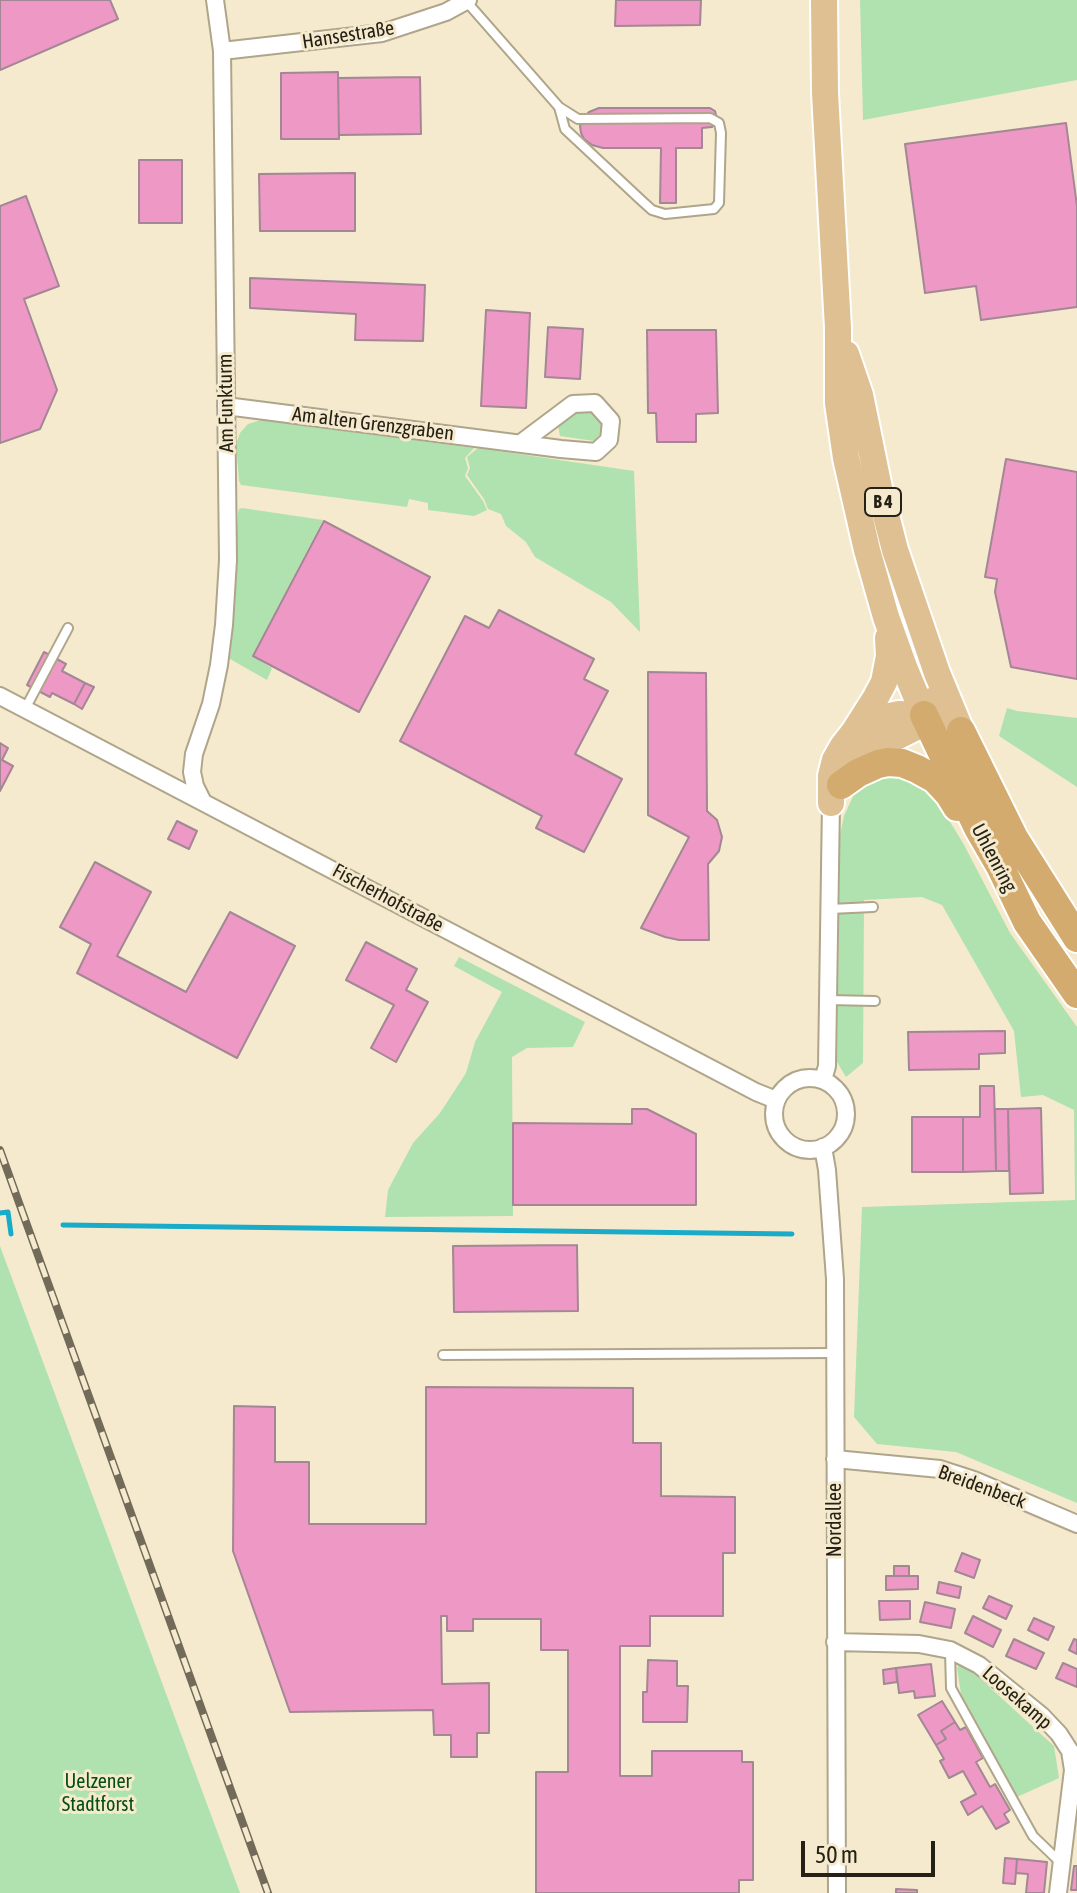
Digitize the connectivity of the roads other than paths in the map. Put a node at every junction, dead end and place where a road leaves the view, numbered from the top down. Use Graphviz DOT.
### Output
graph roads {
  1 [pos="215,0"];
  2 [pos="824,0"];
  3 [pos="467,1"];
  4 [pos="222,51"];
  5 [pos="559,107"];
  6 [pos="838,328"];
  7 [pos="226,406"];
  8 [pos="521,443"];
  9 [pos="886,617"];
  10 [pos="68,628"];
  11 [pos="937,673"];
  12 [pos="0,696"];
  13 [pos="25,709"];
  14 [pos="924,715"];
  15 [pos="961,731"];
  16 [pos="854,732"];
  17 [pos="836,794"];
  18 [pos="202,800"];
  19 [pos="873,907"];
  20 [pos="830,909"];
  21 [pos="1027,922"];
  22 [pos="1077,938"];
  23 [pos="1077,994"];
  24 [pos="828,1000"];
  25 [pos="875,1001"];
  26 [pos="823,1080"];
  27 [pos="776,1100"];
  28 [pos="823,1147"];
  29 [pos="835,1353"];
  30 [pos="443,1355"];
  31 [pos="835,1459"];
  32 [pos="1077,1524"];
  33 [pos="835,1642"];
  34 [pos="950,1650"];
  35 [pos="1077,1733"];
  36 [pos="1059,1734"];
  37 [pos="1061,1863"];
  38 [pos="837,1893"];
  39 [pos="1058,1893"];
  1 -- 4 [label="street, Am Funkturm"];
  2 -- 6 [label="main road, B 4"];
  3 -- 4 [label="street, Hansestraße"];
  3 -- 5 [label="lane"];
  4 -- 7 [label="street, Am Funkturm"];
  5 -- 5 [label="lane"];
  6 -- 9 [label="main road, B 4"];
  6 -- 11 [label="main road, B 4"];
  7 -- 8 [label="street, Am alten Grenzgraben"];
  7 -- 18 [label="street, Am Funkturm"];
  8 -- 8 [label="street, Am alten Grenzgraben"];
  9 -- 14 [label="main road, B 4"];
  9 -- 16 [label="main road"];
  10 -- 13 [label="lane"];
  11 -- 14 [label="main road"];
  11 -- 15 [label="main road, B 4"];
  12 -- 13 [label="street, Fischerhofstraße"];
  13 -- 18 [label="street, Fischerhofstraße"];
  14 -- 15 [label="main road"];
  14 -- 16 [label="main road"];
  14 -- 17 [label="main road"];
  14 -- 21 [label="highway, Uhlenring / B 4"];
  15 -- 22 [label="highway, Uhlenring / B 4"];
  16 -- 17 [label="main road"];
  17 -- 20 [label="street"];
  17 -- 21 [label="highway"];
  18 -- 27 [label="street, Fischerhofstraße"];
  19 -- 20 [label="lane"];
  20 -- 24 [label="street"];
  21 -- 23 [label="highway, Uhlenring / B 4"];
  24 -- 25 [label="lane"];
  24 -- 26 [label="street"];
  26 -- 27 [label="street"];
  26 -- 28 [label="street"];
  27 -- 28 [label="street"];
  28 -- 29 [label="street, Nordallee"];
  29 -- 30 [label="lane"];
  29 -- 31 [label="street, Nordallee"];
  31 -- 32 [label="street, Breidenbeck"];
  31 -- 33 [label="street, Nordallee"];
  33 -- 34 [label="street, Loosekamp"];
  33 -- 38 [label="street, Nordallee"];
  34 -- 36 [label="street, Loosekamp"];
  34 -- 37 [label="lane"];
  35 -- 36 [label="street, Loosekamp"];
  36 -- 37 [label="street, Loosekamp"];
  37 -- 39 [label="street, Loosekamp"];
}
